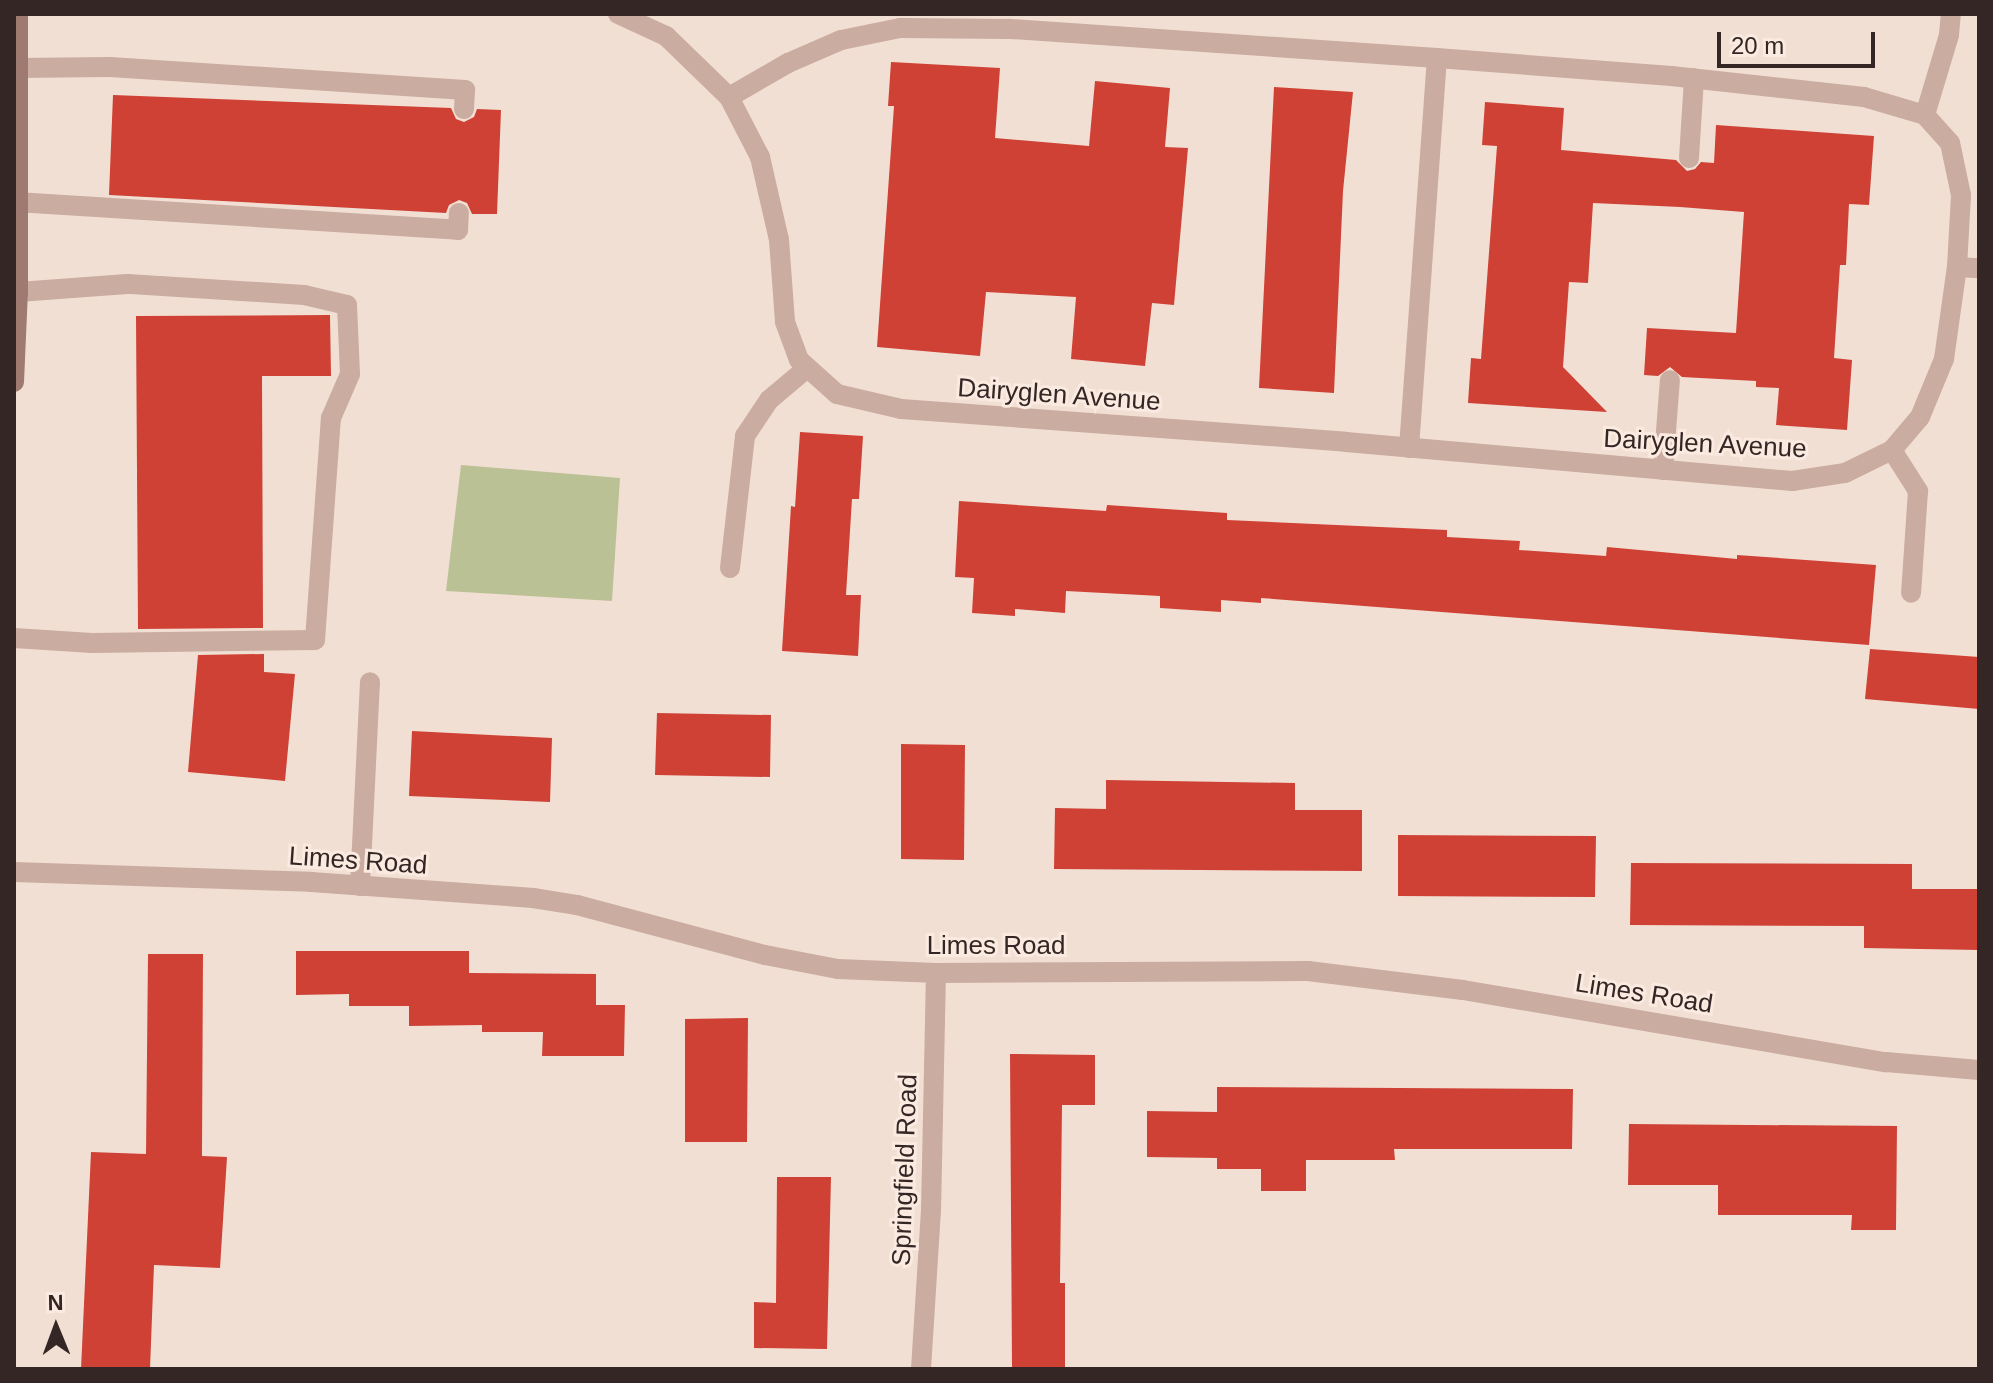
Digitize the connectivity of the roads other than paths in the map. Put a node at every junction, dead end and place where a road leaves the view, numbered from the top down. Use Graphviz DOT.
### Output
graph roads {
  1 [pos="18,14"];
  2 [pos="618,14"];
  3 [pos="1951,14"];
  4 [pos="1437,58"];
  5 [pos="17,68"];
  6 [pos="1694,78"];
  7 [pos="729,97"];
  8 [pos="464,109"];
  9 [pos="1925,115"];
  10 [pos="1689,158"];
  11 [pos="16,191"];
  12 [pos="459,213"];
  13 [pos="1957,267"];
  14 [pos="1979,268"];
  15 [pos="18,292"];
  16 [pos="807,368"];
  17 [pos="1670,380"];
  18 [pos="14,382"];
  19 [pos="1409,448"];
  20 [pos="1892,450"];
  21 [pos="1663,470"];
  22 [pos="730,568"];
  23 [pos="1911,593"];
  24 [pos="14,638"];
  25 [pos="370,682"];
  26 [pos="14,872"];
  27 [pos="360,886"];
  28 [pos="936,973"];
  29 [pos="1979,1070"];
  30 [pos="921,1369"];
  1 -- 5 [label="main road"];
  2 -- 7 [label="street, Dairyglen Avenue"];
  3 -- 9 [label="street"];
  4 -- 6 [label="street"];
  4 -- 7 [label="street"];
  4 -- 19 [label="street"];
  5 -- 8 [label="street"];
  5 -- 11 [label="main road"];
  6 -- 9 [label="street"];
  6 -- 10 [label="street"];
  7 -- 16 [label="street, Dairyglen Avenue"];
  9 -- 13 [label="street, Dairyglen Avenue"];
  11 -- 12 [label="street"];
  11 -- 15 [label="main road"];
  13 -- 14 [label="street"];
  13 -- 20 [label="street, Dairyglen Avenue"];
  15 -- 18 [label="main road"];
  15 -- 24 [label="street"];
  16 -- 19 [label="street, Dairyglen Avenue"];
  16 -- 22 [label="street"];
  17 -- 21 [label="street"];
  19 -- 21 [label="street, Dairyglen Avenue"];
  20 -- 21 [label="street, Dairyglen Avenue"];
  20 -- 23 [label="street"];
  25 -- 27 [label="street"];
  26 -- 27 [label="street, Limes Road"];
  27 -- 28 [label="street, Limes Road"];
  28 -- 29 [label="street, Limes Road"];
  28 -- 30 [label="street, Springfield Road"];
}
